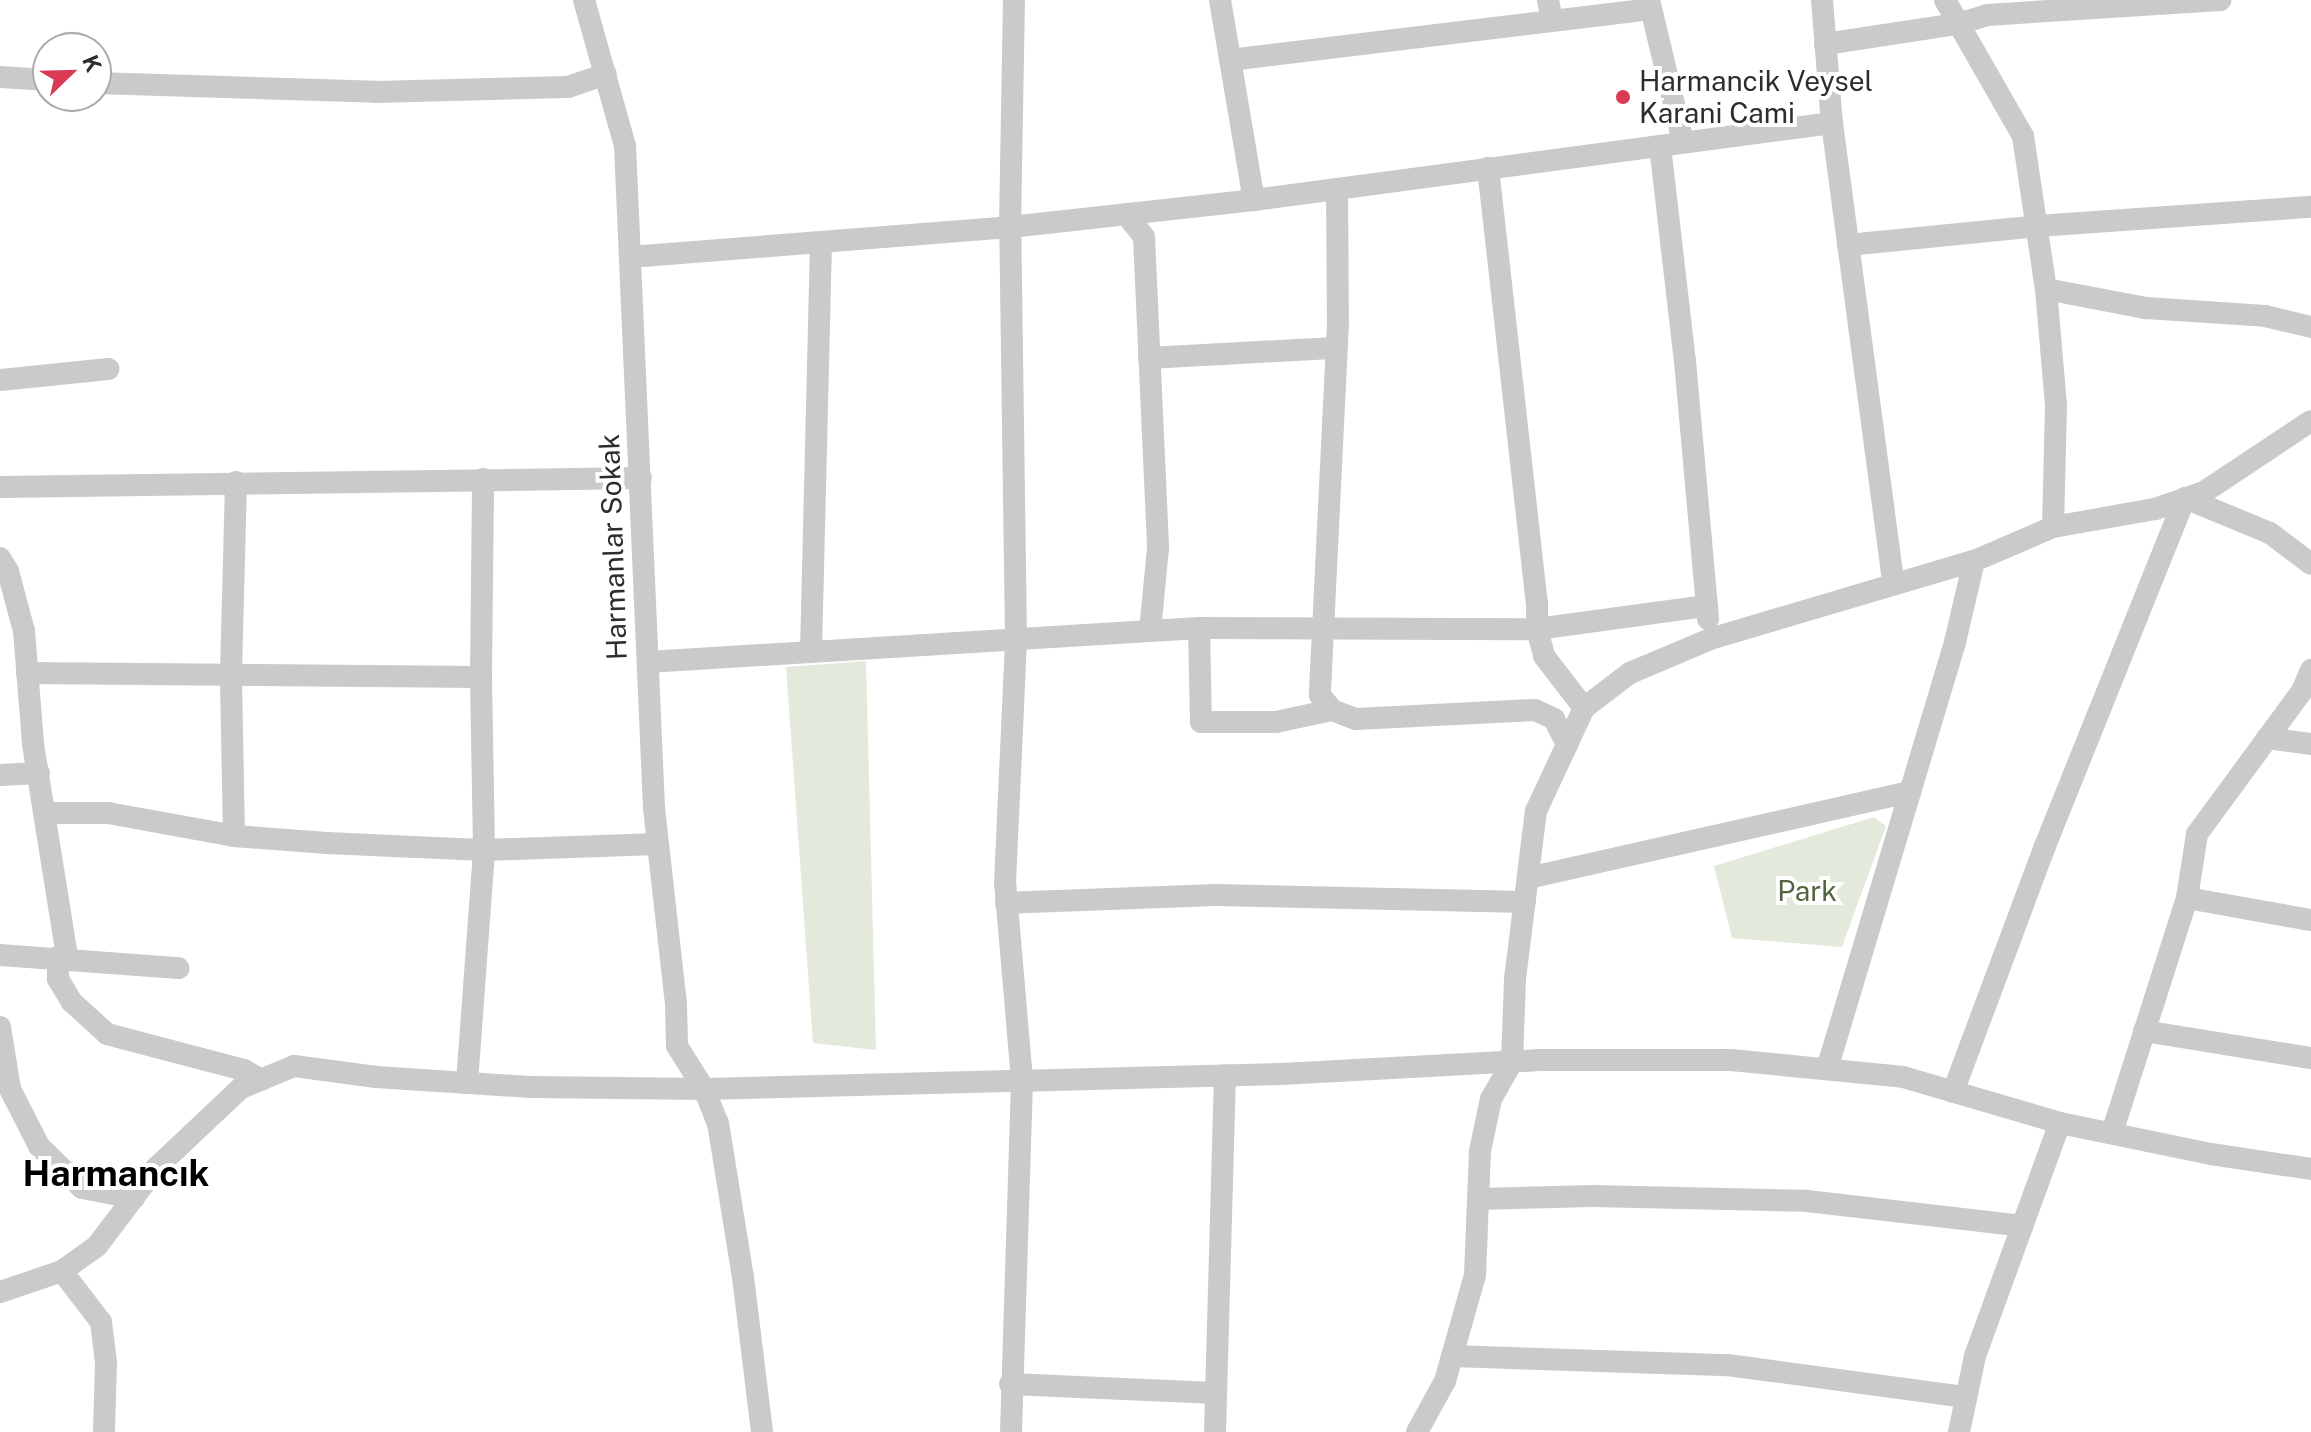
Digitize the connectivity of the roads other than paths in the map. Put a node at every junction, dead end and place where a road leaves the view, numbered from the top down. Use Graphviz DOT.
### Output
graph roads {
  1 [pos="584,0"];
  2 [pos="1014,0"];
  3 [pos="1220,0"];
  4 [pos="1822,0"];
  5 [pos="1945,0"];
  6 [pos="2221,0"];
  7 [pos="1650,5"];
  8 [pos="1550,11"];
  9 [pos="1958,24"];
  10 [pos="1825,44"];
  11 [pos="1230,60"];
  12 [pos="606,74"];
  13 [pos="0,77"];
  14 [pos="32,79"];
  15 [pos="112,84"];
  16 [pos="1832,123"];
  17 [pos="1683,142"];
  18 [pos="1660,146"];
  19 [pos="1488,168"];
  20 [pos="1337,189"];
  21 [pos="1254,200"];
  22 [pos="2311,207"];
  23 [pos="1126,214"];
  24 [pos="2037,226"];
  25 [pos="1010,227"];
  26 [pos="821,242"];
  27 [pos="1848,245"];
  28 [pos="630,257"];
  29 [pos="2046,289"];
  30 [pos="2311,327"];
  31 [pos="1336,348"];
  32 [pos="1149,358"];
  33 [pos="108,369"];
  34 [pos="0,380"];
  35 [pos="2311,421"];
  36 [pos="641,478"];
  37 [pos="483,479"];
  38 [pos="236,482"];
  39 [pos="0,487"];
  40 [pos="2053,527"];
  41 [pos="0,558"];
  42 [pos="1974,561"];
  43 [pos="2311,564"];
  44 [pos="1893,583"];
  45 [pos="1706,606"];
  46 [pos="1322,627"];
  47 [pos="1199,628"];
  48 [pos="1537,629"];
  49 [pos="1150,631"];
  50 [pos="1016,639"];
  51 [pos="1710,639"];
  52 [pos="811,652"];
  53 [pos="648,662"];
  54 [pos="2311,670"];
  55 [pos="27,673"];
  56 [pos="231,673"];
  57 [pos="481,677"];
  58 [pos="1584,708"];
  59 [pos="1332,710"];
  60 [pos="2267,738"];
  61 [pos="2311,744"];
  62 [pos="1567,745"];
  63 [pos="39,773"];
  64 [pos="0,775"];
  65 [pos="1910,792"];
  66 [pos="46,813"];
  67 [pos="234,836"];
  68 [pos="658,844"];
  69 [pos="484,850"];
  70 [pos="1528,878"];
  71 [pos="2187,898"];
  72 [pos="1525,902"];
  73 [pos="1006,903"];
  74 [pos="2311,920"];
  75 [pos="0,955"];
  76 [pos="62,957"];
  77 [pos="179,968"];
  78 [pos="0,1027"];
  79 [pos="2144,1031"];
  80 [pos="2311,1058"];
  81 [pos="1512,1062"];
  82 [pos="1827,1069"];
  83 [pos="1225,1075"];
  84 [pos="261,1080"];
  85 [pos="1022,1080"];
  86 [pos="467,1083"];
  87 [pos="704,1089"];
  88 [pos="1953,1092"];
  89 [pos="24,1115"];
  90 [pos="0,1117"];
  91 [pos="2060,1123"];
  92 [pos="2112,1133"];
  93 [pos="2311,1169"];
  94 [pos="134,1198"];
  95 [pos="1478,1199"];
  96 [pos="2023,1226"];
  97 [pos="62,1271"];
  98 [pos="0,1292"];
  99 [pos="1452,1356"];
  100 [pos="1010,1384"];
  101 [pos="1215,1393"];
  102 [pos="1966,1397"];
  103 [pos="104,1432"];
  104 [pos="762,1432"];
  105 [pos="1011,1432"];
  106 [pos="1215,1432"];
  107 [pos="1417,1432"];
  108 [pos="1959,1432"];
  1 -- 12 [label="street, Harmanlar Sokak"];
  2 -- 25 [label="street"];
  3 -- 11 [label="street"];
  4 -- 10 [label="street"];
  5 -- 9 [label="street"];
  6 -- 9 [label="street"];
  7 -- 8 [label="street"];
  7 -- 17 [label="street"];
  8 -- 11 [label="street"];
  9 -- 10 [label="street"];
  9 -- 24 [label="street"];
  10 -- 16 [label="street"];
  11 -- 21 [label="street"];
  12 -- 15 [label="street"];
  12 -- 28 [label="street, Harmanlar Sokak"];
  13 -- 14 [label="street"];
  16 -- 17 [label="street"];
  16 -- 27 [label="street"];
  17 -- 18 [label="street"];
  18 -- 19 [label="street"];
  18 -- 45 [label="street"];
  19 -- 20 [label="street"];
  19 -- 48 [label="street"];
  20 -- 21 [label="street"];
  20 -- 31 [label="street"];
  21 -- 23 [label="street"];
  22 -- 24 [label="street"];
  23 -- 25 [label="street"];
  23 -- 32 [label="street"];
  24 -- 27 [label="street"];
  24 -- 29 [label="street"];
  25 -- 26 [label="street"];
  25 -- 50 [label="street"];
  26 -- 28 [label="street"];
  26 -- 52 [label="street"];
  27 -- 44 [label="street"];
  28 -- 36 [label="street, Harmanlar Sokak"];
  29 -- 30 [label="street"];
  29 -- 40 [label="street"];
  31 -- 32 [label="street"];
  31 -- 46 [label="street"];
  32 -- 49 [label="street"];
  33 -- 34 [label="street"];
  35 -- 40 [label="street"];
  36 -- 37 [label="street"];
  36 -- 53 [label="street, Harmanlar Sokak"];
  37 -- 38 [label="street"];
  37 -- 57 [label="street"];
  38 -- 39 [label="street"];
  38 -- 56 [label="street"];
  40 -- 42 [label="street"];
  41 -- 55 [label="street"];
  42 -- 44 [label="street"];
  42 -- 65 [label="street"];
  43 -- 88 [label="street"];
  44 -- 51 [label="street"];
  45 -- 48 [label="street"];
  45 -- 51 [label="street"];
  46 -- 47 [label="street"];
  46 -- 48 [label="street"];
  46 -- 59 [label="street"];
  47 -- 49 [label="street"];
  47 -- 59 [label="street"];
  48 -- 58 [label="street"];
  49 -- 50 [label="street"];
  50 -- 52 [label="street"];
  50 -- 73 [label="street"];
  51 -- 58 [label="street"];
  52 -- 53 [label="street"];
  53 -- 68 [label="street, Harmanlar Sokak"];
  54 -- 60 [label="street"];
  55 -- 56 [label="street"];
  55 -- 63 [label="street"];
  56 -- 57 [label="street"];
  56 -- 67 [label="street"];
  57 -- 69 [label="street"];
  58 -- 62 [label="street"];
  59 -- 62 [label="street"];
  60 -- 61 [label="street"];
  60 -- 71 [label="street"];
  62 -- 70 [label="street"];
  63 -- 64 [label="street"];
  63 -- 66 [label="street"];
  65 -- 70 [label="street"];
  65 -- 82 [label="street"];
  66 -- 67 [label="street"];
  66 -- 76 [label="street"];
  67 -- 69 [label="street"];
  68 -- 69 [label="street"];
  68 -- 87 [label="street, Harmanlar Sokak"];
  69 -- 86 [label="street"];
  70 -- 72 [label="street"];
  71 -- 74 [label="street"];
  71 -- 79 [label="street"];
  72 -- 73 [label="street"];
  72 -- 81 [label="street"];
  73 -- 85 [label="street"];
  75 -- 76 [label="street"];
  76 -- 77 [label="street"];
  76 -- 84 [label="street"];
  78 -- 89 [label="street"];
  79 -- 80 [label="street"];
  79 -- 92 [label="street"];
  81 -- 82 [label="street"];
  81 -- 83 [label="street"];
  81 -- 95 [label="street"];
  82 -- 88 [label="street"];
  83 -- 85 [label="street"];
  83 -- 101 [label="street"];
  84 -- 86 [label="street"];
  84 -- 94 [label="street"];
  85 -- 87 [label="street"];
  85 -- 100 [label="street"];
  86 -- 87 [label="street"];
  87 -- 104 [label="street, Harmanlar Sokak"];
  88 -- 91 [label="street"];
  89 -- 90 [label="street"];
  89 -- 94 [label="street"];
  91 -- 92 [label="street"];
  91 -- 96 [label="street"];
  92 -- 93 [label="street"];
  94 -- 97 [label="street"];
  95 -- 96 [label="street"];
  95 -- 99 [label="street"];
  96 -- 102 [label="street"];
  97 -- 98 [label="street"];
  97 -- 103 [label="street"];
  99 -- 102 [label="street"];
  99 -- 107 [label="street"];
  100 -- 101 [label="street"];
  100 -- 105 [label="street"];
  101 -- 106 [label="street"];
  102 -- 108 [label="street"];
}
